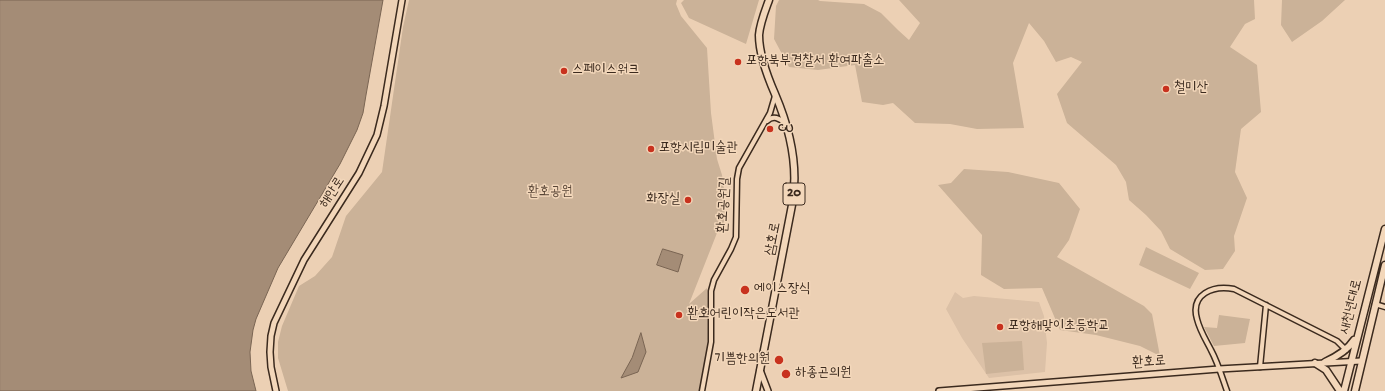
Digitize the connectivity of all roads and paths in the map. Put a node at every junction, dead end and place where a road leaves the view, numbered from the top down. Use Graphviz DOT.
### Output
graph roads {
  1 [pos="402,0"];
  2 [pos="769,0"];
  3 [pos="775,94"];
  4 [pos="765,123"];
  5 [pos="787,127"];
  6 [pos="1385,229"];
  7 [pos="1385,265"];
  8 [pos="1375,304"];
  9 [pos="1266,305"];
  10 [pos="1385,307"];
  11 [pos="1357,336"];
  12 [pos="1346,350"];
  13 [pos="1361,361"];
  14 [pos="1324,362"];
  15 [pos="1351,362"];
  16 [pos="1315,363"];
  17 [pos="1260,367"];
  18 [pos="1219,369"];
  19 [pos="760,370"];
  20 [pos="276,391"];
  21 [pos="702,391"];
  22 [pos="756,391"];
  23 [pos="768,391"];
  24 [pos="938,391"];
  25 [pos="1227,391"];
  26 [pos="1340,391"];
  27 [pos="1344,391"];
  28 [pos="1355,391"];
  1 -- 20 [label="street, 해안로"];
  2 -- 3 [label="main road, 삼호로 / 20"];
  3 -- 4 [label="street, 환호공원길"];
  3 -- 5 [label="main road, 삼호로 / 20"];
  4 -- 5 [label="street"];
  4 -- 21 [label="street, 환호공원길"];
  5 -- 19 [label="main road, 삼호로 / 20"];
  6 -- 11 [label="main road, 새천년대로"];
  7 -- 8 [label="main road, 새천년대로"];
  8 -- 10 [label="street"];
  8 -- 13 [label="main road, 새천년대로"];
  9 -- 12 [label="street"];
  9 -- 17 [label="street"];
  9 -- 18 [label="street"];
  11 -- 12 [label="main road"];
  11 -- 15 [label="main road, 새천년대로"];
  12 -- 14 [label="main road"];
  13 -- 15 [label="street, 환호로"];
  13 -- 28 [label="main road, 새천년대로"];
  14 -- 15 [label="street, 환호로"];
  14 -- 16 [label="street, 환호로"];
  15 -- 27 [label="main road, 새천년대로"];
  16 -- 17 [label="street, 환호로"];
  16 -- 26 [label="main road"];
  17 -- 18 [label="street, 환호로"];
  18 -- 24 [label="street, 환호로"];
  18 -- 25 [label="street"];
  19 -- 22 [label="main road, 삼호로 / 20"];
  19 -- 23 [label="street"];
}
